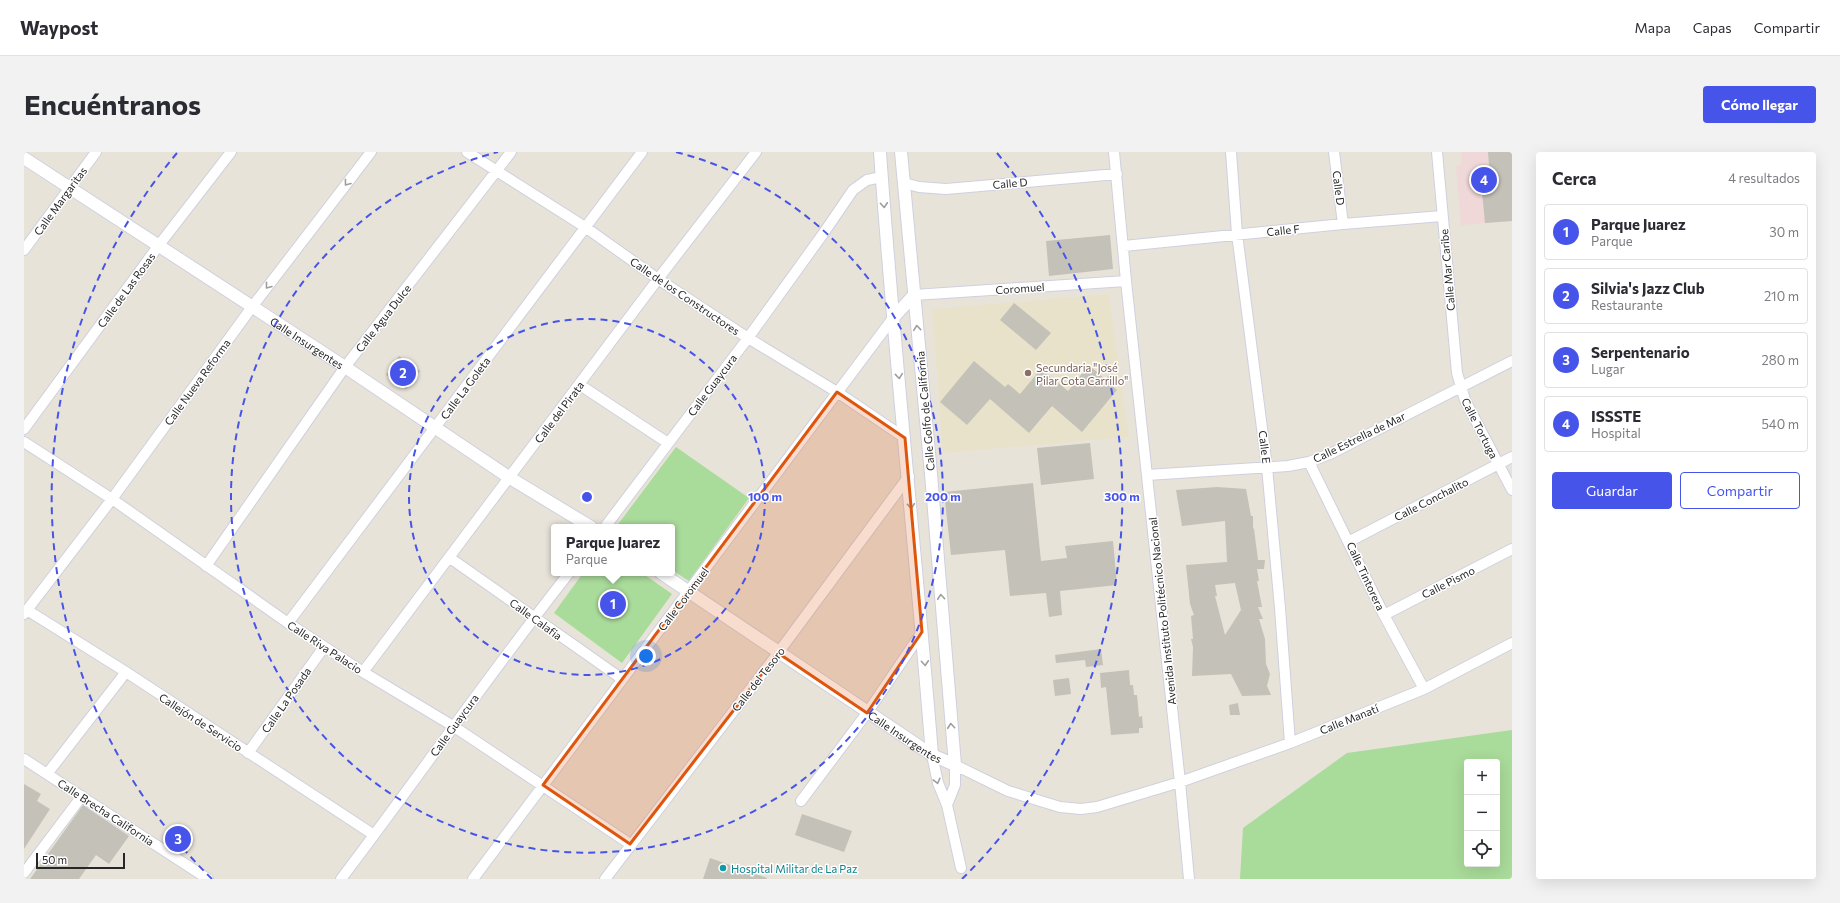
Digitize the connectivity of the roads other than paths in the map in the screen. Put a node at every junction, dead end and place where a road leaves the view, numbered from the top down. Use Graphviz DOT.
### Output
graph roads {
  1 [pos="96,152"];
  2 [pos="230,152"];
  3 [pos="371,152"];
  4 [pos="467,152"];
  5 [pos="511,152"];
  6 [pos="642,152"];
  7 [pos="756,152"];
  8 [pos="880,152"];
  9 [pos="901,152"];
  10 [pos="1114,152"];
  11 [pos="1231,152"];
  12 [pos="1334,152"];
  13 [pos="1437,152"];
  14 [pos="24,158"];
  15 [pos="497,171"];
  16 [pos="1117,174"];
  17 [pos="882,177"];
  18 [pos="904,183"];
  19 [pos="70,187"];
  20 [pos="1442,216"];
  21 [pos="1343,224"];
  22 [pos="585,228"];
  23 [pos="1237,234"];
  24 [pos="159,245"];
  25 [pos="1124,246"];
  26 [pos="24,250"];
  27 [pos="658,279"];
  28 [pos="1126,281"];
  29 [pos="914,295"];
  30 [pos="252,307"];
  31 [pos="893,318"];
  32 [pos="748,338"];
  33 [pos="1512,362"];
  34 [pos="346,367"];
  35 [pos="580,385"];
  36 [pos="1461,387"];
  37 [pos="837,392"];
  38 [pos="436,427"];
  39 [pos="24,429"];
  40 [pos="905,438"];
  41 [pos="24,442"];
  42 [pos="668,443"];
  43 [pos="1512,457"];
  44 [pos="1309,462"];
  45 [pos="1498,464"];
  46 [pos="1267,467"];
  47 [pos="931,474"];
  48 [pos="1147,475"];
  49 [pos="909,476"];
  50 [pos="510,478"];
  51 [pos="1512,490"];
  52 [pos="112,499"];
  53 [pos="586,524"];
  54 [pos="607,524"];
  55 [pos="1350,541"];
  56 [pos="1512,549"];
  57 [pos="450,558"];
  58 [pos="206,566"];
  59 [pos="567,576"];
  60 [pos="664,576"];
  61 [pos="688,592"];
  62 [pos="26,612"];
  63 [pos="1384,615"];
  64 [pos="534,617"];
  65 [pos="288,623"];
  66 [pos="922,632"];
  67 [pos="1512,643"];
  68 [pos="324,647"];
  69 [pos="778,653"];
  70 [pos="126,672"];
  71 [pos="363,672"];
  72 [pos="622,679"];
  73 [pos="1424,689"];
  74 [pos="867,713"];
  75 [pos="453,726"];
  76 [pos="1290,743"];
  77 [pos="248,753"];
  78 [pos="932,755"];
  79 [pos="24,759"];
  80 [pos="955,765"];
  81 [pos="47,774"];
  82 [pos="1180,782"];
  83 [pos="543,785"];
  84 [pos="82,796"];
  85 [pos="801,801"];
  86 [pos="946,805"];
  87 [pos="374,835"];
  88 [pos="630,844"];
  89 [pos="961,868"];
  90 [pos="24,873"];
  91 [pos="208,879"];
  92 [pos="341,879"];
  93 [pos="473,879"];
  94 [pos="605,879"];
  95 [pos="1189,879"];
  1 -- 19 [label="street, Calle Margaritas"];
  2 -- 24 [label="street, Calle de Las Rosas"];
  3 -- 30 [label="street, Calle Nueva Reforma, one-way"];
  4 -- 15 [label="street, Calle de los Constructores"];
  5 -- 15 [label="street, Calle Agua Dulce"];
  6 -- 22 [label="street, Calle La Goleta"];
  7 -- 27 [label="street, Calle del Pirata"];
  8 -- 17 [label="street, Calle Golfo de California"];
  9 -- 18 [label="street, Calle Golfo de California"];
  10 -- 16 [label="street, Avenida Instituto Politécnico Nacional"];
  11 -- 23 [label="street, Calle E"];
  12 -- 21 [label="street, Calle D"];
  13 -- 20 [label="street, Calle Mar Caribe"];
  14 -- 19 [label="street, Calle Insurgentes"];
  15 -- 22 [label="street, Calle de los Constructores"];
  15 -- 34 [label="street, Calle Agua Dulce"];
  16 -- 18 [label="street, Calle D"];
  16 -- 25 [label="street, Avenida Instituto Politécnico Nacional"];
  17 -- 18 [label="street"];
  17 -- 31 [label="street, Calle Golfo de California, one-way"];
  17 -- 32 [label="street, Calle Guaycura"];
  18 -- 29 [label="street, Calle Golfo de California"];
  19 -- 24 [label="street, Calle Insurgentes"];
  19 -- 26 [label="street, Calle Margaritas"];
  20 -- 21 [label="street, Calle F"];
  20 -- 36 [label="street, Calle Mar Caribe"];
  21 -- 23 [label="street, Calle F"];
  22 -- 27 [label="street, Calle de los Constructores"];
  22 -- 38 [label="street, Calle La Goleta"];
  23 -- 25 [label="street, Calle F"];
  23 -- 46 [label="street, Calle E"];
  24 -- 30 [label="street, Calle Insurgentes"];
  24 -- 39 [label="street, Calle de Las Rosas"];
  25 -- 28 [label="street, Avenida Instituto Politécnico Nacional"];
  27 -- 32 [label="street, Calle de los Constructores"];
  27 -- 35 [label="street, Calle del Pirata"];
  28 -- 29 [label="street, Coromuel"];
  28 -- 48 [label="street, Avenida Instituto Politécnico Nacional"];
  29 -- 31 [label="street"];
  47 -- 29 [label="street, Calle Golfo de California, one-way"];
  30 -- 34 [label="street, Calle Insurgentes"];
  30 -- 52 [label="street, Calle Nueva Reforma"];
  31 -- 37 [label="street, Calle Coromuel"];
  31 -- 40 [label="street, Calle Golfo de California, one-way"];
  32 -- 37 [label="street, Calle de los Constructores"];
  32 -- 42 [label="street, Calle Guaycura"];
  33 -- 36 [label="street, Calle Estrella de Mar"];
  34 -- 38 [label="street, Calle Insurgentes"];
  34 -- 58 [label="street, Calle Agua Dulce"];
  35 -- 42 [label="street"];
  35 -- 50 [label="street, Calle del Pirata"];
  36 -- 44 [label="street, Calle Estrella de Mar"];
  36 -- 45 [label="street, Calle Tortuga"];
  37 -- 40 [label="street, Calle de los Constructores"];
  37 -- 61 [label="street, Calle Coromuel"];
  38 -- 50 [label="street, Calle Insurgentes"];
  38 -- 65 [label="street, Calle La Goleta"];
  40 -- 49 [label="street, Calle Golfo de California"];
  41 -- 52 [label="street, Calle Riva Palacio"];
  42 -- 54 [label="street, Calle Guaycura"];
  43 -- 45 [label="street, Calle Conchalito"];
  44 -- 46 [label="street, Calle Estrella de Mar"];
  44 -- 55 [label="street, Calle Tintorera"];
  45 -- 51 [label="street, Calle Tortuga"];
  45 -- 55 [label="street, Calle Conchalito"];
  46 -- 48 [label="street, Calle Estrella de Mar"];
  46 -- 76 [label="street, Calle E"];
  47 -- 49 [label="street"];
  80 -- 47 [label="street, Calle Golfo de California, one-way"];
  48 -- 82 [label="street, Avenida Instituto Politécnico Nacional"];
  49 -- 66 [label="street, Calle Golfo de California, one-way"];
  49 -- 69 [label="street, Calle del Tesoro"];
  50 -- 53 [label="street, Calle Insurgentes"];
  50 -- 57 [label="street, Calle del Pirata"];
  52 -- 58 [label="street, Calle Riva Palacio"];
  52 -- 62 [label="street, Calle Nueva Reforma"];
  55 -- 63 [label="street, Calle Tintorera"];
  56 -- 63 [label="street, Calle Pismo"];
  57 -- 64 [label="street, Calle Calafia"];
  57 -- 71 [label="street, Calle del Pirata"];
  58 -- 65 [label="street, Calle Riva Palacio"];
  59 -- 64 [label="street, Calle Guaycura"];
  60 -- 61 [label="street, Calle Insurgentes"];
  61 -- 69 [label="street, Calle Insurgentes"];
  61 -- 72 [label="street, Calle Coromuel"];
  62 -- 70 [label="street, Callejón de Servicio"];
  63 -- 73 [label="street, Calle Tintorera"];
  64 -- 72 [label="street, Calle Calafia"];
  64 -- 75 [label="street, Calle Guaycura"];
  65 -- 68 [label="street, Calle Riva Palacio"];
  66 -- 74 [label="street"];
  66 -- 78 [label="street, Calle Golfo de California, one-way"];
  67 -- 73 [label="street, Calle Manatí"];
  68 -- 71 [label="street, Calle Riva Palacio"];
  68 -- 77 [label="street, Calle La Posada"];
  69 -- 74 [label="street, Calle Insurgentes"];
  69 -- 88 [label="street, Calle del Tesoro"];
  70 -- 77 [label="street, Callejón de Servicio"];
  70 -- 81 [label="street"];
  71 -- 75 [label="street, Calle Riva Palacio"];
  72 -- 83 [label="street, Calle Coromuel"];
  73 -- 76 [label="street, Calle Manatí"];
  74 -- 78 [label="street, Calle Insurgentes"];
  74 -- 85 [label="street"];
  75 -- 83 [label="street, Calle Riva Palacio"];
  75 -- 87 [label="street, Calle Guaycura"];
  76 -- 82 [label="street, Calle Manatí"];
  77 -- 87 [label="street, Callejón de Servicio"];
  78 -- 80 [label="street, Calle Insurgentes"];
  78 -- 86 [label="street, one-way"];
  79 -- 81 [label="street, Calle Brecha California"];
  80 -- 82 [label="street, Calle Insurgentes"];
  80 -- 86 [label="street"];
  81 -- 84 [label="street, Calle Brecha California"];
  82 -- 95 [label="street, Avenida Instituto Politécnico Nacional"];
  83 -- 88 [label="street, Calle Riva Palacio"];
  83 -- 93 [label="street, Calle Coromuel"];
  84 -- 90 [label="street"];
  84 -- 91 [label="street, Calle Brecha California"];
  86 -- 89 [label="street"];
  87 -- 92 [label="street, Calle Guaycura"];
  88 -- 94 [label="street, Calle del Tesoro"];
}
